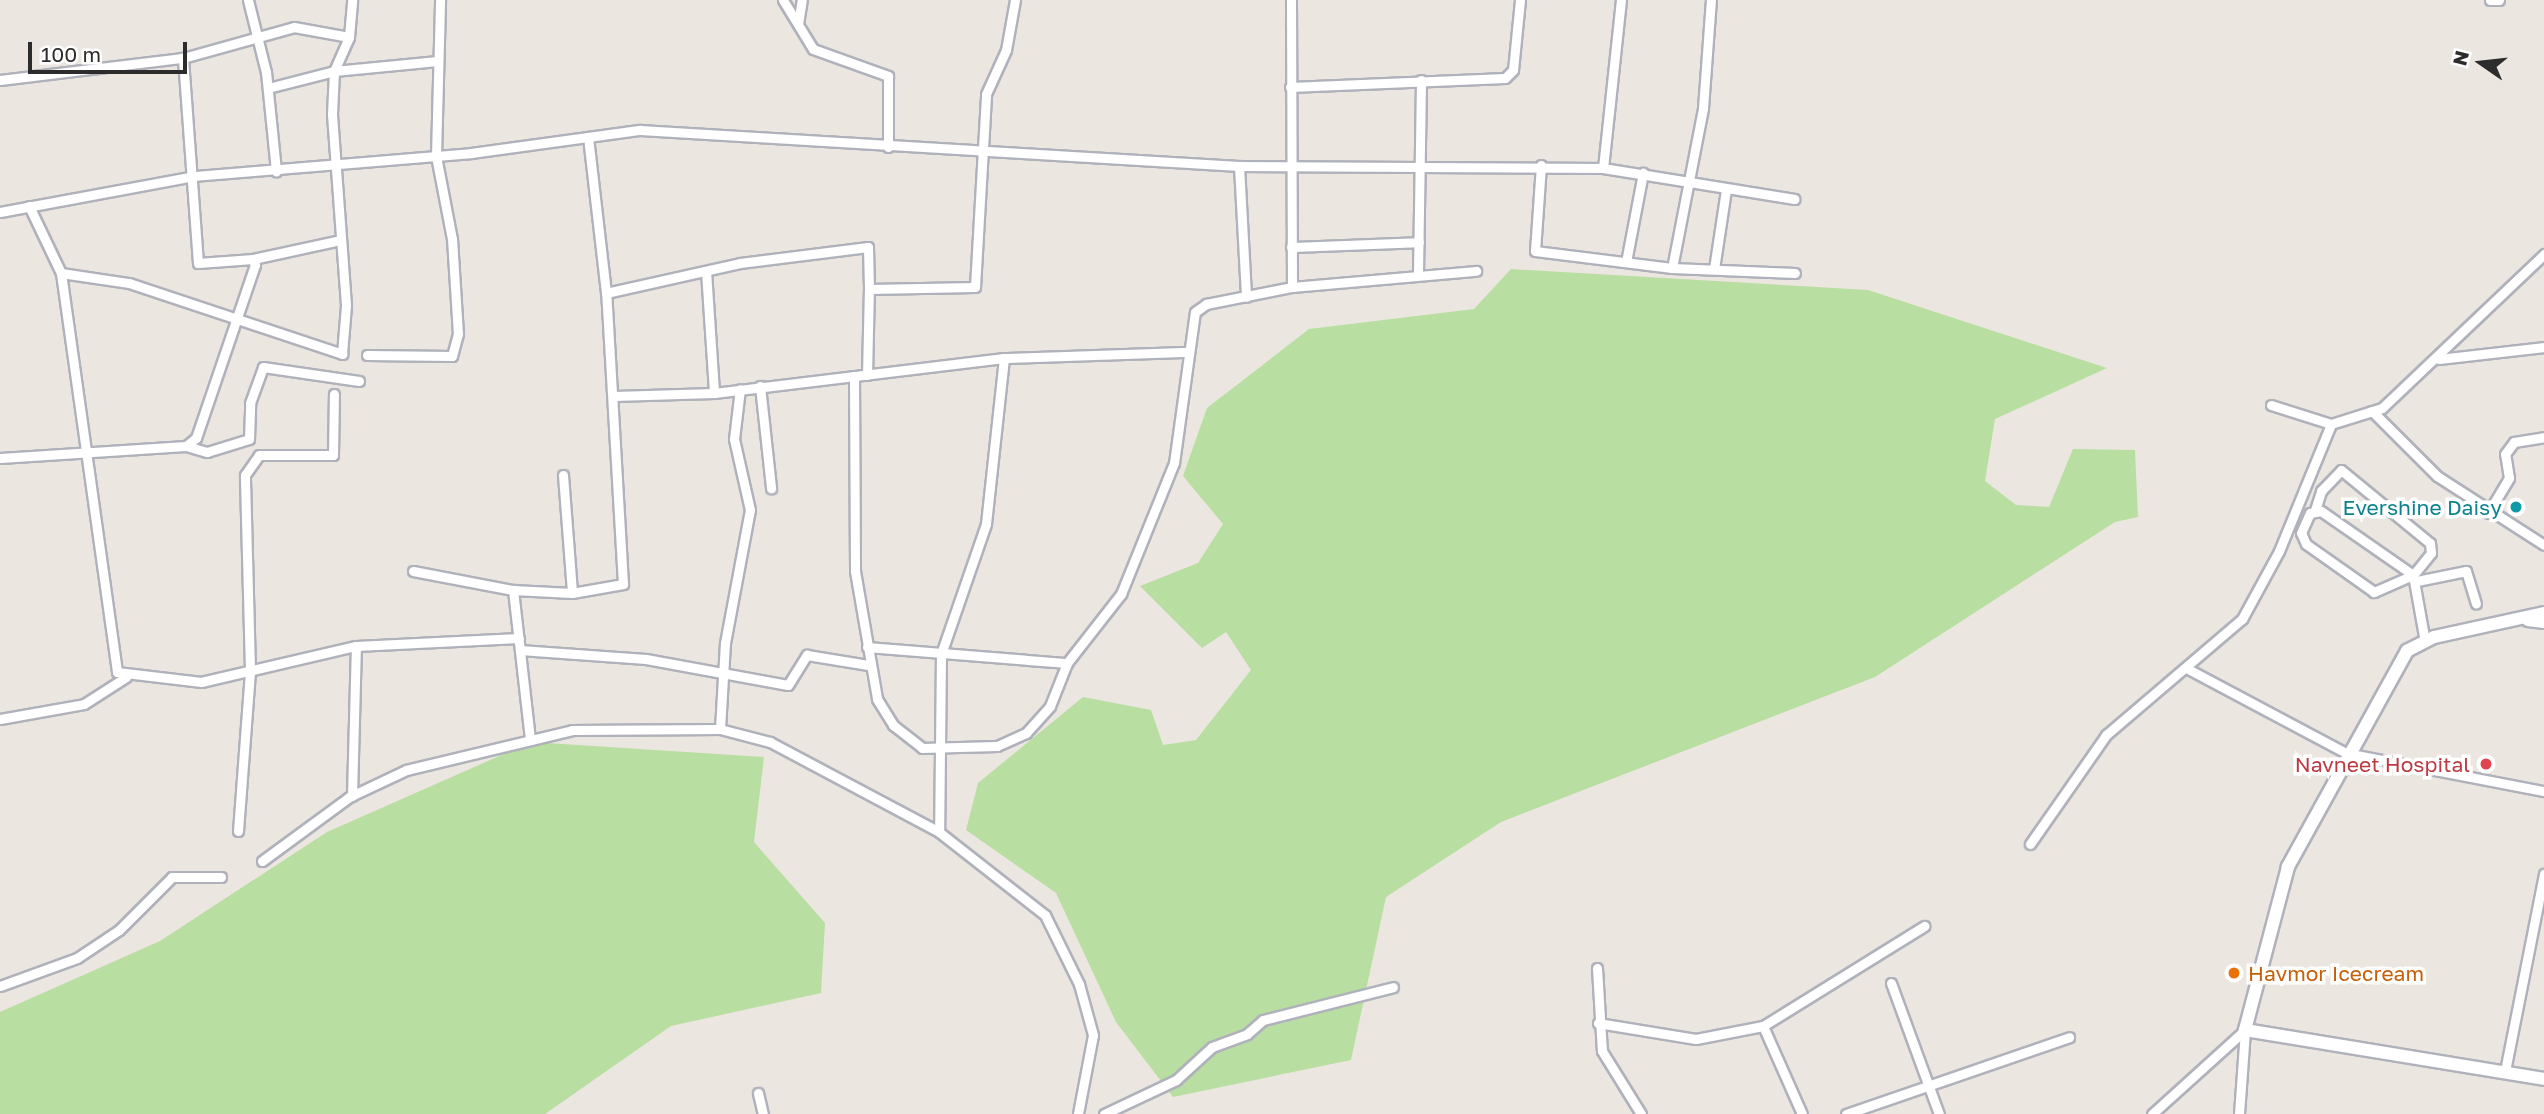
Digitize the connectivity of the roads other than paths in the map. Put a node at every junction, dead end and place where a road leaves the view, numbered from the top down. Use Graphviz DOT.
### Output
graph roads {
  1 [pos="248,0"];
  2 [pos="352,0"];
  3 [pos="440,0"];
  4 [pos="783,0"];
  5 [pos="802,0"];
  6 [pos="1015,0"];
  7 [pos="1291,0"];
  8 [pos="1520,0"];
  9 [pos="1621,0"];
  10 [pos="1704,0"];
  11 [pos="1711,0"];
  12 [pos="2490,0"];
  13 [pos="2500,0"];
  14 [pos="799,24"];
  15 [pos="258,35"];
  16 [pos="349,37"];
  17 [pos="183,58"];
  18 [pos="438,61"];
  19 [pos="334,71"];
  20 [pos="0,80"];
  21 [pos="1421,80"];
  22 [pos="268,88"];
  23 [pos="1290,88"];
  24 [pos="588,137"];
  25 [pos="888,147"];
  26 [pos="979,153"];
  27 [pos="436,156"];
  28 [pos="332,162"];
  29 [pos="1419,163"];
  30 [pos="1541,165"];
  31 [pos="1239,166"];
  32 [pos="1290,168"];
  33 [pos="1603,168"];
  34 [pos="276,171"];
  35 [pos="1643,173"];
  36 [pos="194,176"];
  37 [pos="1691,179"];
  38 [pos="1726,190"];
  39 [pos="1795,199"];
  40 [pos="29,206"];
  41 [pos="0,212"];
  42 [pos="340,240"];
  43 [pos="1419,242"];
  44 [pos="1291,247"];
  45 [pos="2544,254"];
  46 [pos="253,259"];
  47 [pos="1626,262"];
  48 [pos="1671,268"];
  49 [pos="1714,269"];
  50 [pos="706,271"];
  51 [pos="1476,271"];
  52 [pos="61,273"];
  53 [pos="1418,273"];
  54 [pos="1796,273"];
  55 [pos="1292,286"];
  56 [pos="869,289"];
  57 [pos="606,296"];
  58 [pos="1246,297"];
  59 [pos="239,325"];
  60 [pos="2544,347"];
  61 [pos="1186,352"];
  62 [pos="367,355"];
  63 [pos="1004,358"];
  64 [pos="2440,359"];
  65 [pos="867,375"];
  66 [pos="854,376"];
  67 [pos="359,381"];
  68 [pos="760,386"];
  69 [pos="740,389"];
  70 [pos="714,393"];
  71 [pos="334,394"];
  72 [pos="614,396"];
  73 [pos="2272,405"];
  74 [pos="2372,411"];
  75 [pos="2330,424"];
  76 [pos="2544,437"];
  77 [pos="186,446"];
  78 [pos="84,452"];
  79 [pos="0,458"];
  80 [pos="562,475"];
  81 [pos="771,488"];
  82 [pos="2315,510"];
  83 [pos="2488,513"];
  84 [pos="2544,545"];
  85 [pos="414,571"];
  86 [pos="2415,578"];
  87 [pos="513,590"];
  88 [pos="572,593"];
  89 [pos="2476,604"];
  90 [pos="2544,613"];
  91 [pos="2528,621"];
  92 [pos="2544,622"];
  93 [pos="519,638"];
  94 [pos="2425,642"];
  95 [pos="356,646"];
  96 [pos="867,647"];
  97 [pos="520,650"];
  98 [pos="941,654"];
  99 [pos="1067,663"];
  100 [pos="868,665"];
  101 [pos="2188,669"];
  102 [pos="250,670"];
  103 [pos="723,673"];
  104 [pos="126,677"];
  105 [pos="0,719"];
  106 [pos="720,729"];
  107 [pos="530,740"];
  108 [pos="936,750"];
  109 [pos="2346,753"];
  110 [pos="2544,791"];
  111 [pos="352,796"];
  112 [pos="237,831"];
  113 [pos="939,832"];
  114 [pos="2031,844"];
  115 [pos="262,861"];
  116 [pos="2544,874"];
  117 [pos="220,877"];
  118 [pos="1924,926"];
  119 [pos="1597,968"];
  120 [pos="1891,983"];
  121 [pos="0,986"];
  122 [pos="1393,987"];
  123 [pos="1598,1023"];
  124 [pos="1763,1026"];
  125 [pos="2245,1030"];
  126 [pos="2069,1037"];
  127 [pos="2505,1071"];
  128 [pos="2544,1079"];
  129 [pos="1927,1086"];
  130 [pos="758,1093"];
  131 [pos="763,1114"];
  132 [pos="1078,1114"];
  133 [pos="1104,1114"];
  134 [pos="1641,1114"];
  135 [pos="1802,1114"];
  136 [pos="1846,1114"];
  137 [pos="1939,1114"];
  138 [pos="2152,1114"];
  139 [pos="2239,1114"];
  1 -- 15 [label="street"];
  2 -- 16 [label="street"];
  3 -- 18 [label="street"];
  4 -- 14 [label="street"];
  5 -- 14 [label="street"];
  6 -- 26 [label="street"];
  7 -- 23 [label="street"];
  8 -- 21 [label="street"];
  9 -- 33 [label="street"];
  10 -- 11 [label="street"];
  11 -- 37 [label="street"];
  12 -- 13 [label="street"];
  14 -- 25 [label="street"];
  15 -- 16 [label="street"];
  15 -- 17 [label="street"];
  15 -- 22 [label="street"];
  16 -- 19 [label="street"];
  17 -- 20 [label="street"];
  17 -- 36 [label="street"];
  18 -- 19 [label="street"];
  18 -- 27 [label="street"];
  19 -- 22 [label="street"];
  19 -- 28 [label="street"];
  21 -- 23 [label="street"];
  21 -- 29 [label="street"];
  22 -- 34 [label="street"];
  23 -- 32 [label="street"];
  24 -- 25 [label="street"];
  24 -- 27 [label="street"];
  24 -- 57 [label="street"];
  25 -- 26 [label="street"];
  26 -- 31 [label="street"];
  26 -- 56 [label="street"];
  27 -- 28 [label="street"];
  27 -- 62 [label="street"];
  28 -- 34 [label="street"];
  28 -- 42 [label="street"];
  29 -- 30 [label="street"];
  29 -- 32 [label="street"];
  29 -- 43 [label="street"];
  30 -- 33 [label="street"];
  30 -- 47 [label="street"];
  31 -- 32 [label="street"];
  31 -- 58 [label="street"];
  32 -- 44 [label="street"];
  33 -- 35 [label="street"];
  34 -- 36 [label="street"];
  35 -- 37 [label="street"];
  35 -- 47 [label="street"];
  36 -- 40 [label="street"];
  36 -- 46 [label="street"];
  37 -- 38 [label="street"];
  37 -- 48 [label="street"];
  38 -- 39 [label="street"];
  38 -- 49 [label="street"];
  40 -- 41 [label="street"];
  40 -- 52 [label="street"];
  42 -- 46 [label="street"];
  42 -- 59 [label="street"];
  43 -- 44 [label="street"];
  43 -- 53 [label="street"];
  44 -- 55 [label="street"];
  45 -- 64 [label="street"];
  46 -- 59 [label="street"];
  47 -- 48 [label="street"];
  48 -- 49 [label="street"];
  49 -- 54 [label="street"];
  50 -- 56 [label="street"];
  50 -- 57 [label="street"];
  50 -- 70 [label="street"];
  51 -- 53 [label="street"];
  52 -- 59 [label="street"];
  52 -- 78 [label="street"];
  53 -- 55 [label="street"];
  55 -- 58 [label="street"];
  56 -- 65 [label="street"];
  57 -- 72 [label="street"];
  58 -- 61 [label="street"];
  59 -- 77 [label="street"];
  60 -- 64 [label="street"];
  61 -- 63 [label="street"];
  61 -- 99 [label="street"];
  63 -- 65 [label="street"];
  63 -- 98 [label="street"];
  64 -- 74 [label="street"];
  65 -- 66 [label="street"];
  66 -- 68 [label="street"];
  66 -- 96 [label="street"];
  67 -- 77 [label="street"];
  68 -- 69 [label="street"];
  68 -- 81 [label="street"];
  69 -- 70 [label="street"];
  69 -- 103 [label="street"];
  70 -- 72 [label="street"];
  71 -- 102 [label="street"];
  72 -- 88 [label="street"];
  73 -- 75 [label="street"];
  74 -- 75 [label="street"];
  74 -- 83 [label="street"];
  75 -- 101 [label="street"];
  76 -- 83 [label="street"];
  77 -- 78 [label="street"];
  78 -- 79 [label="street"];
  78 -- 104 [label="street"];
  80 -- 88 [label="street"];
  82 -- 86 [label="street"];
  82 -- 86 [label="street"];
  82 -- 86 [label="street"];
  83 -- 84 [label="street"];
  85 -- 87 [label="street"];
  86 -- 89 [label="street"];
  86 -- 94 [label="street"];
  87 -- 88 [label="street"];
  87 -- 93 [label="street"];
  90 -- 91 [label="street"];
  91 -- 92 [label="street"];
  91 -- 94 [label="street"];
  93 -- 95 [label="street"];
  93 -- 97 [label="street"];
  94 -- 109 [label="street"];
  95 -- 102 [label="street"];
  95 -- 111 [label="street"];
  96 -- 98 [label="street"];
  96 -- 100 [label="street"];
  97 -- 103 [label="street"];
  97 -- 107 [label="street"];
  98 -- 99 [label="street"];
  98 -- 108 [label="street"];
  99 -- 108 [label="street"];
  100 -- 103 [label="street"];
  100 -- 108 [label="street"];
  101 -- 109 [label="street"];
  101 -- 114 [label="street"];
  102 -- 104 [label="street"];
  102 -- 112 [label="street"];
  103 -- 106 [label="street"];
  104 -- 105 [label="street"];
  106 -- 107 [label="street"];
  106 -- 113 [label="street"];
  107 -- 111 [label="street"];
  108 -- 113 [label="street"];
  109 -- 110 [label="street"];
  109 -- 125 [label="street"];
  111 -- 115 [label="street"];
  113 -- 132 [label="street"];
  116 -- 127 [label="street"];
  117 -- 121 [label="street"];
  118 -- 124 [label="street"];
  119 -- 123 [label="street"];
  120 -- 129 [label="street"];
  122 -- 133 [label="street"];
  123 -- 124 [label="street"];
  123 -- 134 [label="street"];
  124 -- 135 [label="street"];
  125 -- 127 [label="street"];
  125 -- 138 [label="street"];
  125 -- 139 [label="street"];
  126 -- 129 [label="street"];
  127 -- 128 [label="street"];
  129 -- 136 [label="street"];
  129 -- 137 [label="street"];
  130 -- 131 [label="street"];
}
